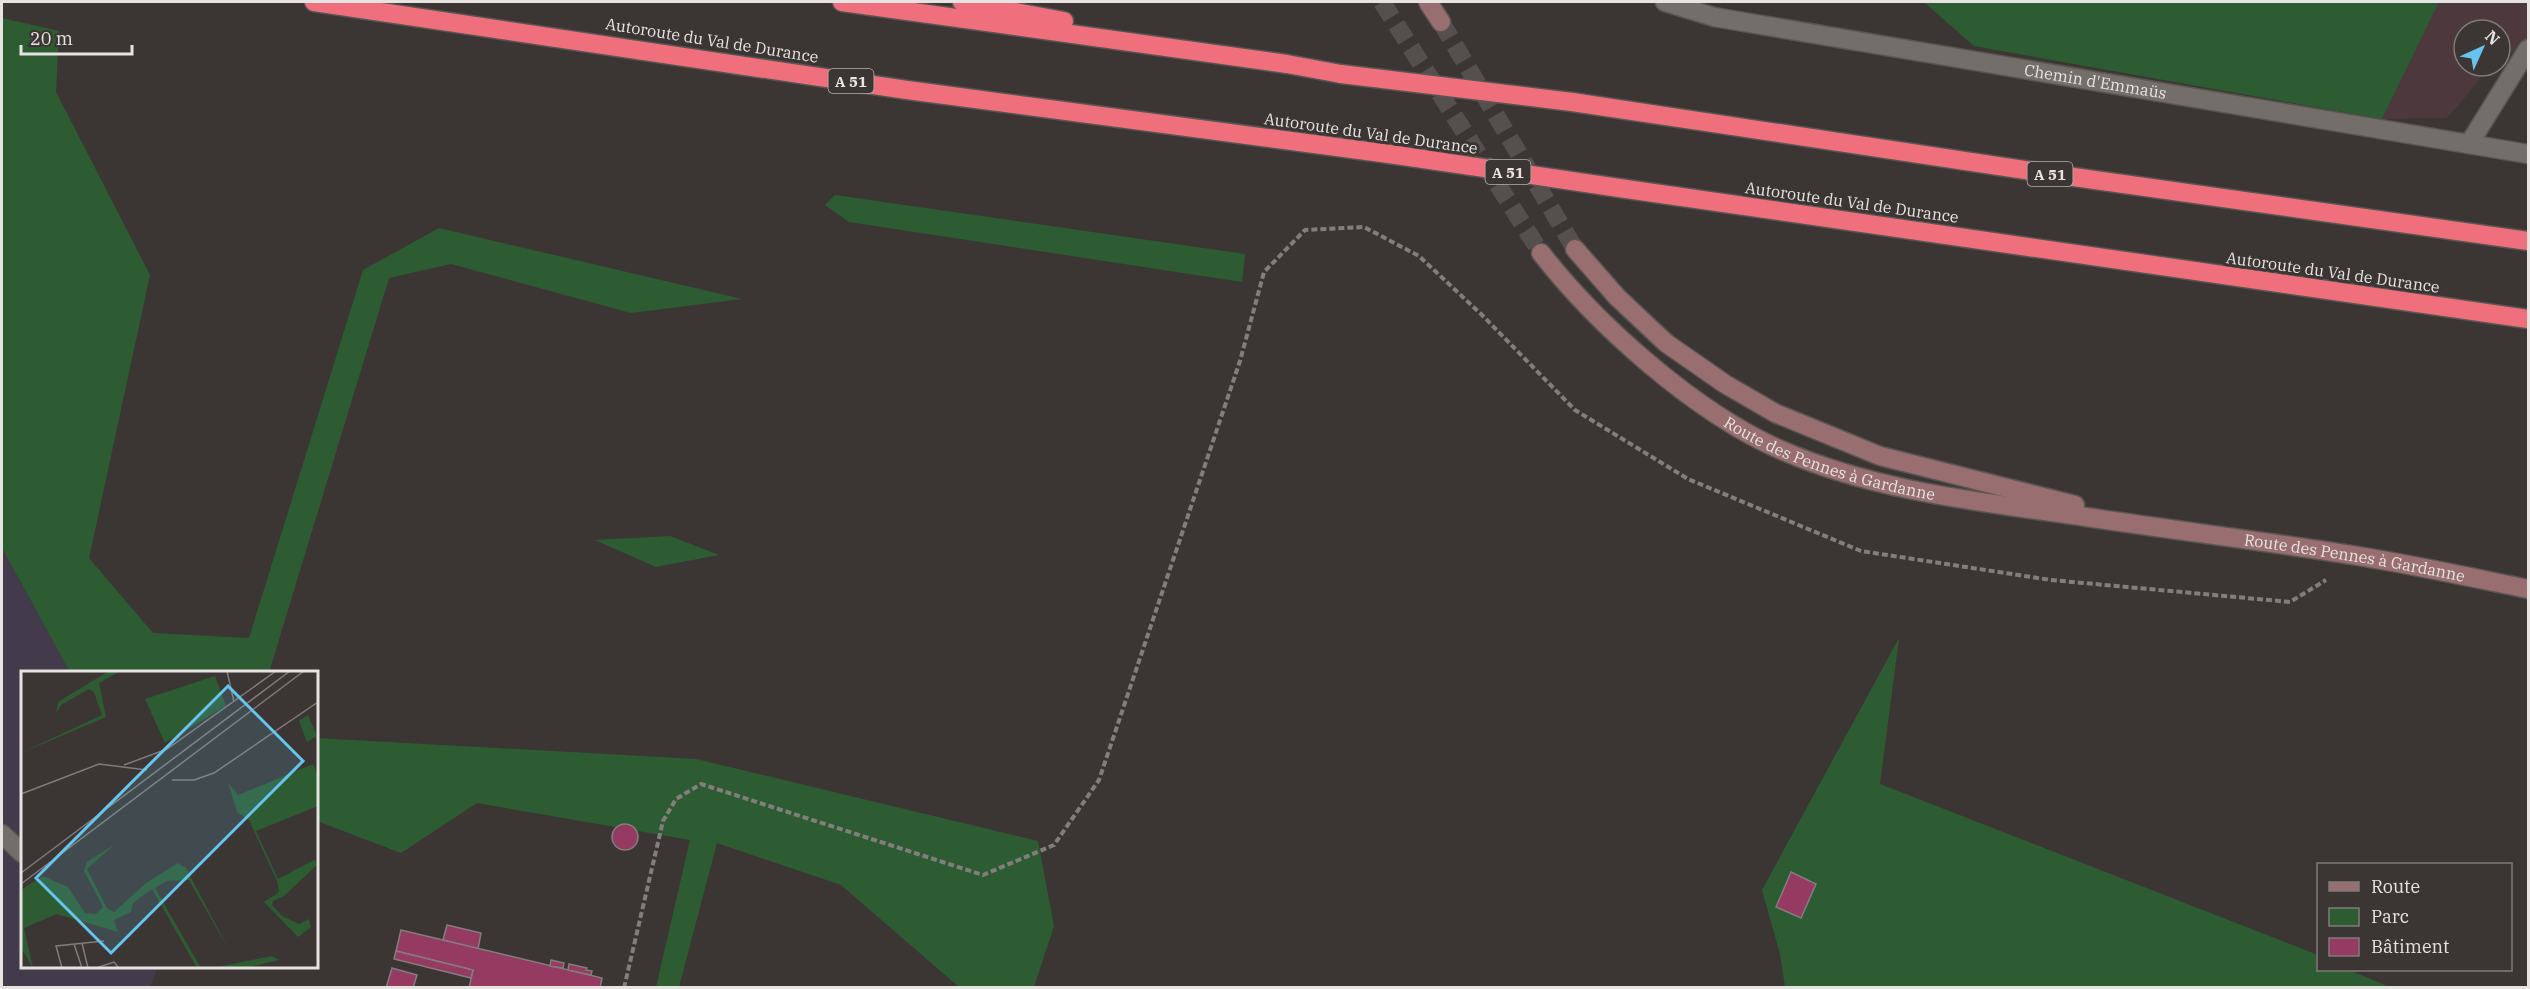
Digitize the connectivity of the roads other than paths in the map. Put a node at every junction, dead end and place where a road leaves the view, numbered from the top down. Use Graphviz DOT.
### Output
graph roads {
  1 [pos="314,2"];
  2 [pos="842,2"];
  3 [pos="962,2"];
  4 [pos="1428,2"];
  5 [pos="1665,2"];
  6 [pos="1441,22"];
  7 [pos="2529,49"];
  8 [pos="1287,64"];
  9 [pos="2469,144"];
  10 [pos="2529,154"];
  11 [pos="2529,241"];
  12 [pos="1575,249"];
  13 [pos="1541,253"];
  14 [pos="2529,320"];
  15 [pos="2182,532"];
  16 [pos="2529,589"];
  17 [pos="2,834"];
  18 [pos="21,853"];
  1 -- 14 [label="highway, Autoroute du Val de Durance / A 51, bridge"];
  2 -- 8 [label="highway, A 51"];
  3 -- 8 [label="highway"];
  4 -- 6 [label="main road"];
  5 -- 9 [label="street, Chemin d'Emmaüs"];
  7 -- 9 [label="street"];
  8 -- 11 [label="highway, A 51, bridge"];
  9 -- 10 [label="street, Chemin d'Emmaüs"];
  12 -- 15 [label="main road, Route des Pennes à Gardanne"];
  13 -- 15 [label="main road, Route des Pennes à Gardanne"];
  15 -- 16 [label="main road, Route des Pennes à Gardanne"];
  17 -- 18 [label="street"];
}
